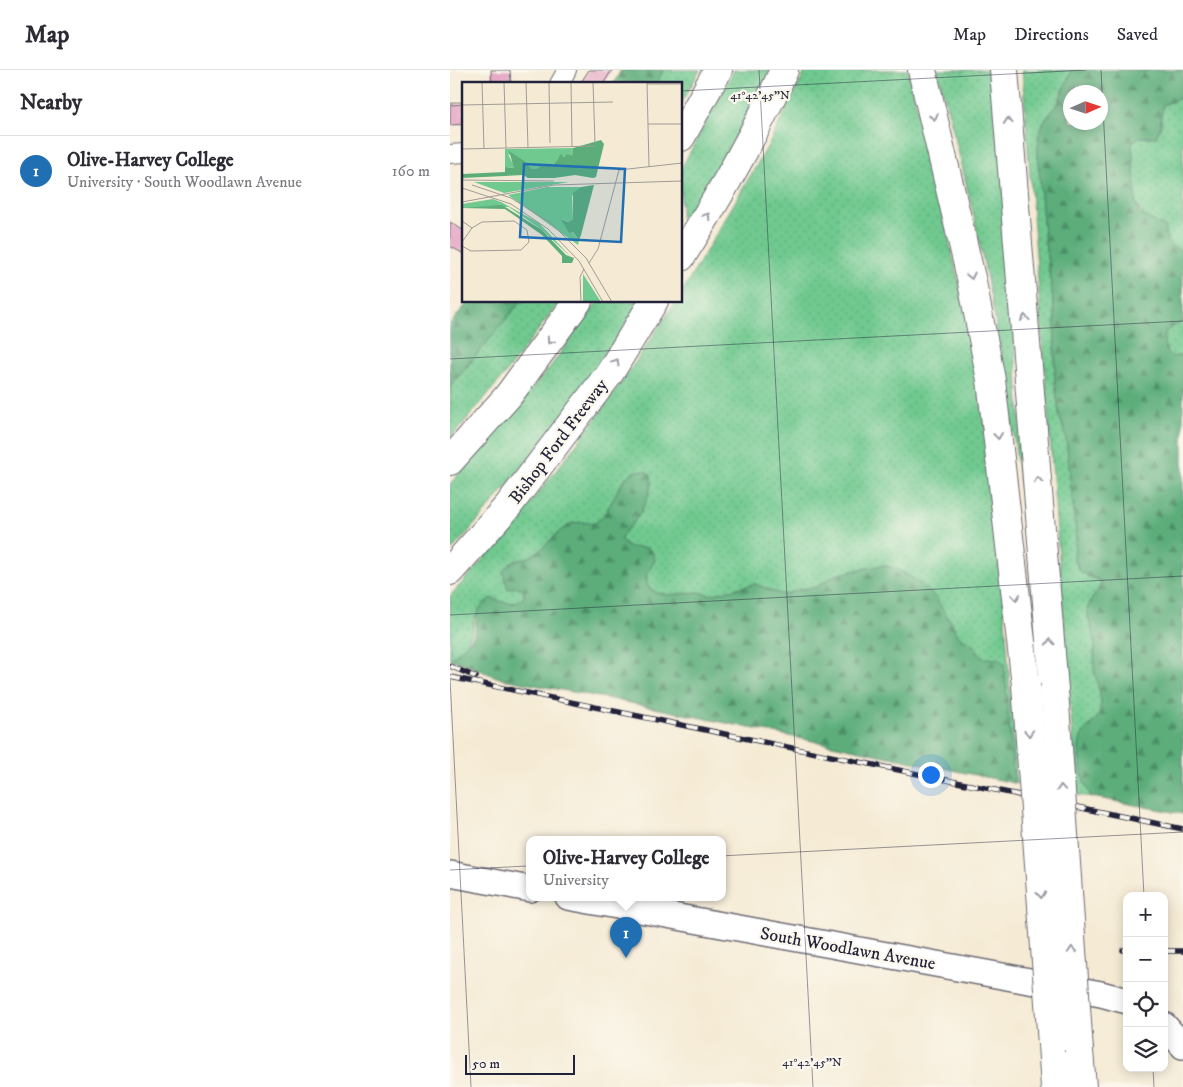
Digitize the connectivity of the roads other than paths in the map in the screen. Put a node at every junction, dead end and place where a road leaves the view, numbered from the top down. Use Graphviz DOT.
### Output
graph roads {
  1 [pos="567,70"];
  2 [pos="718,70"];
  3 [pos="784,70"];
  4 [pos="922,70"];
  5 [pos="1004,70"];
  6 [pos="560,82"];
  7 [pos="682,135"];
  8 [pos="682,255"];
  9 [pos="577,302"];
  10 [pos="653,302"];
  11 [pos="450,461"];
  12 [pos="450,571"];
  13 [pos="450,874"];
  14 [pos="526,888"];
  15 [pos="590,901"];
  16 [pos="1123,1000"];
  17 [pos="1166,1027"];
  18 [pos="1183,1046"];
  19 [pos="1055,1087"];
  20 [pos="1082,1087"];
  1 -- 6 [label="street"];
  2 -- 7 [label="highway"];
  8 -- 3 [label="highway, one-way"];
  4 -- 19 [label="highway, one-way, bridge"];
  20 -- 5 [label="highway, one-way, bridge"];
  9 -- 11 [label="highway, one-way"];
  12 -- 10 [label="highway, Bishop Ford Freeway, one-way"];
  13 -- 14 [label="street"];
  15 -- 16 [label="street, South Woodlawn Avenue"];
  17 -- 18 [label="street"];
}
